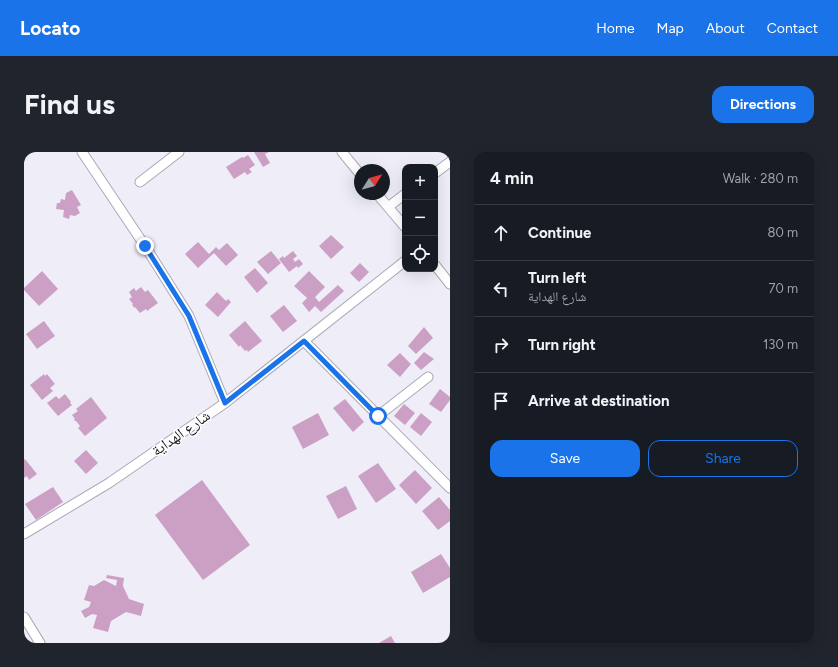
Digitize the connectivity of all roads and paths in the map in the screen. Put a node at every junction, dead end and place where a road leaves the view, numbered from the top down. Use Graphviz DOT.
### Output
graph roads {
  1 [pos="82,152"];
  2 [pos="179,152"];
  3 [pos="342,152"];
  4 [pos="450,162"];
  5 [pos="354,167"];
  6 [pos="438,171"];
  7 [pos="140,182"];
  8 [pos="402,196"];
  9 [pos="382,200"];
  10 [pos="388,207"];
  11 [pos="402,223"];
  12 [pos="402,263"];
  13 [pos="438,268"];
  14 [pos="450,284"];
  15 [pos="304,341"];
  16 [pos="428,377"];
  17 [pos="225,403"];
  18 [pos="378,416"];
  19 [pos="450,488"];
  20 [pos="24,534"];
  21 [pos="24,617"];
  22 [pos="40,643"];
  1 -- 17 [label="street"];
  2 -- 7 [label="street"];
  3 -- 5 [label="street"];
  4 -- 6 [label="street"];
  8 -- 10 [label="street"];
  9 -- 10 [label="street"];
  10 -- 11 [label="street"];
  12 -- 15 [label="street, شارع الهداية"];
  13 -- 14 [label="street"];
  15 -- 17 [label="street, شارع الهداية"];
  15 -- 18 [label="street"];
  16 -- 18 [label="street"];
  17 -- 20 [label="street, شارع الهداية"];
  18 -- 19 [label="street"];
  21 -- 22 [label="street"];
}
